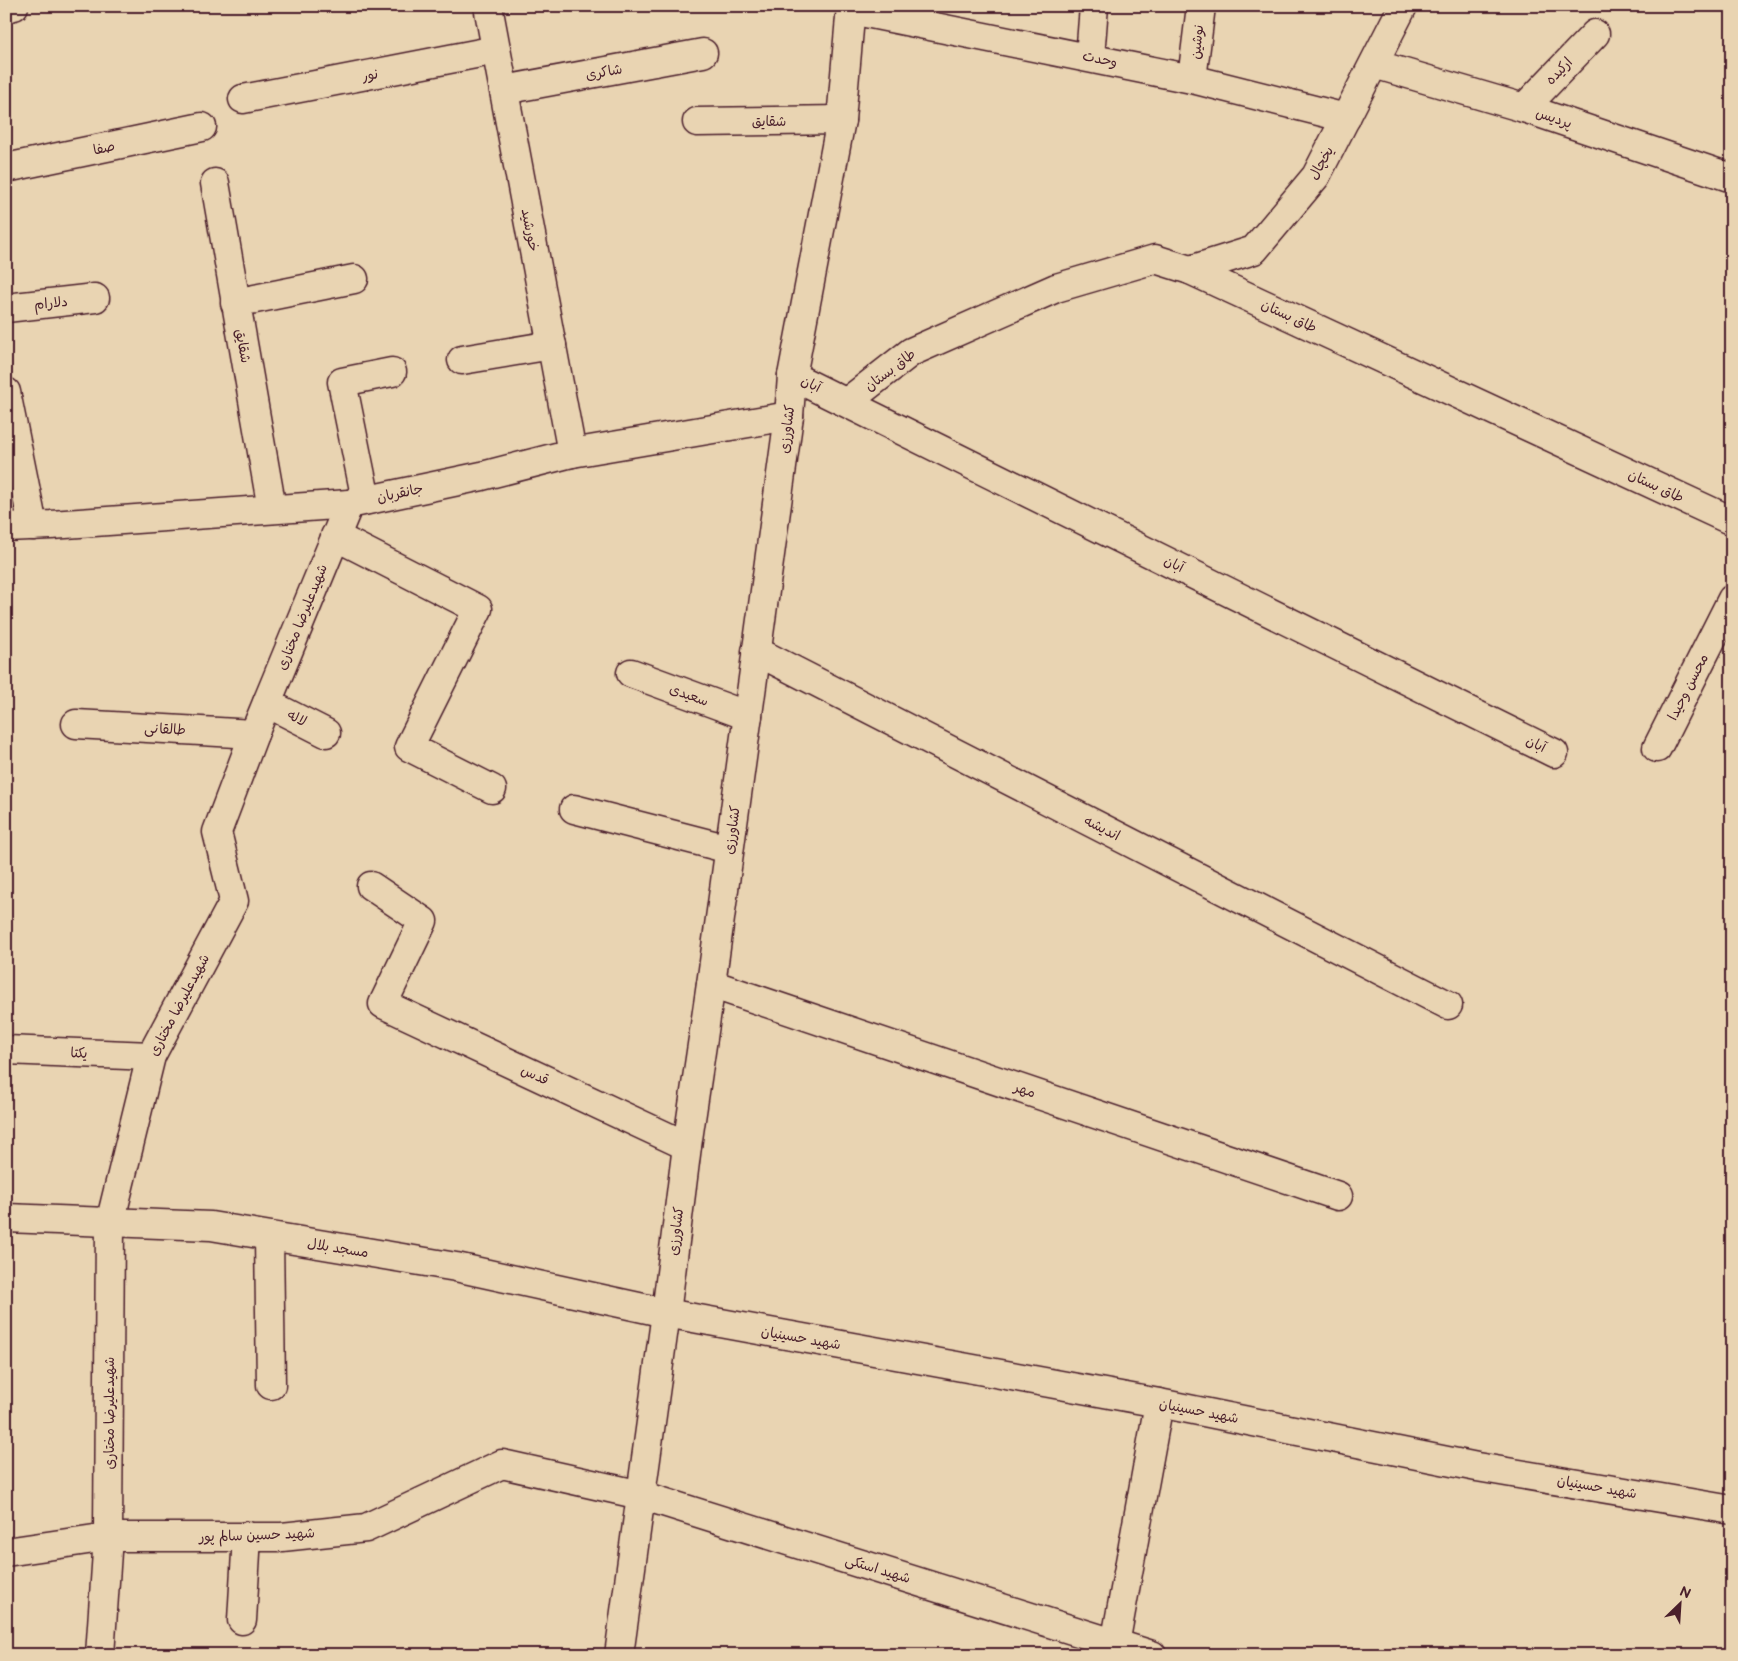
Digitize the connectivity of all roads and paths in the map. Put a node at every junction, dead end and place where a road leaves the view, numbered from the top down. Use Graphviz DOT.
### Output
graph roads {
  1 [pos="14,6"];
  2 [pos="488,6"];
  3 [pos="1094,6"];
  4 [pos="1201,6"];
  5 [pos="1403,6"];
  6 [pos="6,8"];
  7 [pos="851,8"];
  8 [pos="1594,34"];
  9 [pos="496,50"];
  10 [pos="703,53"];
  11 [pos="1090,57"];
  12 [pos="1374,64"];
  13 [pos="1192,79"];
  14 [pos="504,90"];
  15 [pos="243,99"];
  16 [pos="1524,108"];
  17 [pos="1346,118"];
  18 [pos="840,120"];
  19 [pos="697,122"];
  20 [pos="202,127"];
  21 [pos="6,168"];
  22 [pos="1732,178"];
  23 [pos="215,183"];
  24 [pos="1190,270"];
  25 [pos="354,279"];
  26 [pos="95,298"];
  27 [pos="235,303"];
  28 [pos="6,308"];
  29 [pos="552,345"];
  30 [pos="462,360"];
  31 [pos="392,372"];
  32 [pos="792,376"];
  33 [pos="6,392"];
  34 [pos="847,402"];
  35 [pos="789,416"];
  36 [pos="572,453"];
  37 [pos="357,502"];
  38 [pos="272,509"];
  39 [pos="1732,521"];
  40 [pos="20,526"];
  41 [pos="335,536"];
  42 [pos="1732,599"];
  43 [pos="1722,642"];
  44 [pos="756,651"];
  45 [pos="631,673"];
  46 [pos="267,703"];
  47 [pos="748,716"];
  48 [pos="76,724"];
  49 [pos="326,733"];
  50 [pos="254,734"];
  51 [pos="1657,748"];
  52 [pos="1554,753"];
  53 [pos="492,789"];
  54 [pos="574,809"];
  55 [pos="729,850"];
  56 [pos="371,886"];
  57 [pos="711,984"];
  58 [pos="1448,1005"];
  59 [pos="6,1050"];
  60 [pos="151,1056"];
  61 [pos="687,1146"];
  62 [pos="1338,1196"];
  63 [pos="6,1218"];
  64 [pos="110,1223"];
  65 [pos="269,1236"];
  66 [pos="666,1313"];
  67 [pos="271,1385"];
  68 [pos="1159,1403"];
  69 [pos="641,1495"];
  70 [pos="1732,1510"];
  71 [pos="246,1536"];
  72 [pos="108,1537"];
  73 [pos="6,1552"];
  74 [pos="242,1620"];
  75 [pos="1114,1649"];
  76 [pos="100,1655"];
  77 [pos="619,1655"];
  78 [pos="1152,1655"];
  1 -- 6 [label="street"];
  2 -- 9 [label="street, خورشید"];
  3 -- 11 [label="street"];
  4 -- 13 [label="street, نوشین"];
  5 -- 12 [label="street, یخچال"];
  7 -- 11 [label="street, وحدت"];
  7 -- 18 [label="street, کشاورزی"];
  8 -- 16 [label="street, ارکیده"];
  9 -- 14 [label="street, خورشید"];
  9 -- 15 [label="street, نور"];
  10 -- 14 [label="street, شاکری"];
  11 -- 13 [label="street, وحدت"];
  12 -- 16 [label="street, پردیس"];
  12 -- 17 [label="street, یخچال"];
  13 -- 17 [label="street, وحدت"];
  14 -- 29 [label="street, خورشید"];
  16 -- 22 [label="street, پردیس"];
  17 -- 24 [label="street, یخچال"];
  18 -- 19 [label="street, شقایق"];
  18 -- 32 [label="street, کشاورزی"];
  20 -- 21 [label="street, صفا"];
  23 -- 27 [label="street, شقایق"];
  24 -- 34 [label="street, طاق بستان"];
  24 -- 39 [label="street, طاق بستان"];
  25 -- 27 [label="street"];
  26 -- 28 [label="street, دلارام"];
  27 -- 38 [label="street, شقایق"];
  29 -- 30 [label="street"];
  29 -- 36 [label="street, خورشید"];
  31 -- 37 [label="street"];
  32 -- 34 [label="street, آبان"];
  32 -- 35 [label="street, کشاورزی"];
  33 -- 40 [label="street"];
  34 -- 52 [label="street, آبان"];
  35 -- 36 [label="street, جانقربان"];
  35 -- 44 [label="street, کشاورزی"];
  36 -- 37 [label="street, جانقربان"];
  37 -- 38 [label="street, جانقربان"];
  37 -- 41 [label="street, شهیدعلیرضا مختاری"];
  38 -- 40 [label="street, جانقربان"];
  41 -- 46 [label="street, شهیدعلیرضا مختاری"];
  41 -- 53 [label="street"];
  42 -- 43 [label="street, محسن وحیدا"];
  43 -- 51 [label="street, محسن وحیدا"];
  44 -- 47 [label="street, کشاورزی"];
  44 -- 58 [label="street, اندیشه"];
  45 -- 47 [label="street, سعیدی"];
  46 -- 49 [label="street, لاله"];
  46 -- 50 [label="street, شهیدعلیرضا مختاری"];
  47 -- 55 [label="street, کشاورزی"];
  48 -- 50 [label="street, طالقانی"];
  50 -- 60 [label="street, شهیدعلیرضا مختاری"];
  54 -- 55 [label="street"];
  55 -- 57 [label="street, کشاورزی"];
  56 -- 61 [label="street, قدس"];
  57 -- 61 [label="street, کشاورزی"];
  57 -- 62 [label="street, مهر"];
  59 -- 60 [label="street, یکتا"];
  60 -- 64 [label="street, شهیدعلیرضا مختاری"];
  61 -- 66 [label="street, کشاورزی"];
  63 -- 64 [label="street, مسجد بلال"];
  64 -- 65 [label="street, مسجد بلال"];
  64 -- 72 [label="street, شهیدعلیرضا مختاری"];
  65 -- 66 [label="street, مسجد بلال"];
  65 -- 67 [label="street"];
  66 -- 68 [label="street, شهید حسینیان"];
  66 -- 69 [label="street, کشاورزی"];
  68 -- 70 [label="street, شهید حسینیان"];
  68 -- 75 [label="street"];
  69 -- 71 [label="street, شهید حسین سالم پور"];
  69 -- 75 [label="street, شهید استکی"];
  69 -- 77 [label="street, کشاورزی"];
  71 -- 72 [label="street, شهید حسین سالم پور"];
  71 -- 74 [label="street"];
  72 -- 73 [label="street, شهید حسین سالم پور"];
  72 -- 76 [label="street, شهیدعلیرضا مختاری"];
  75 -- 78 [label="street, شهید استکی"];
}
